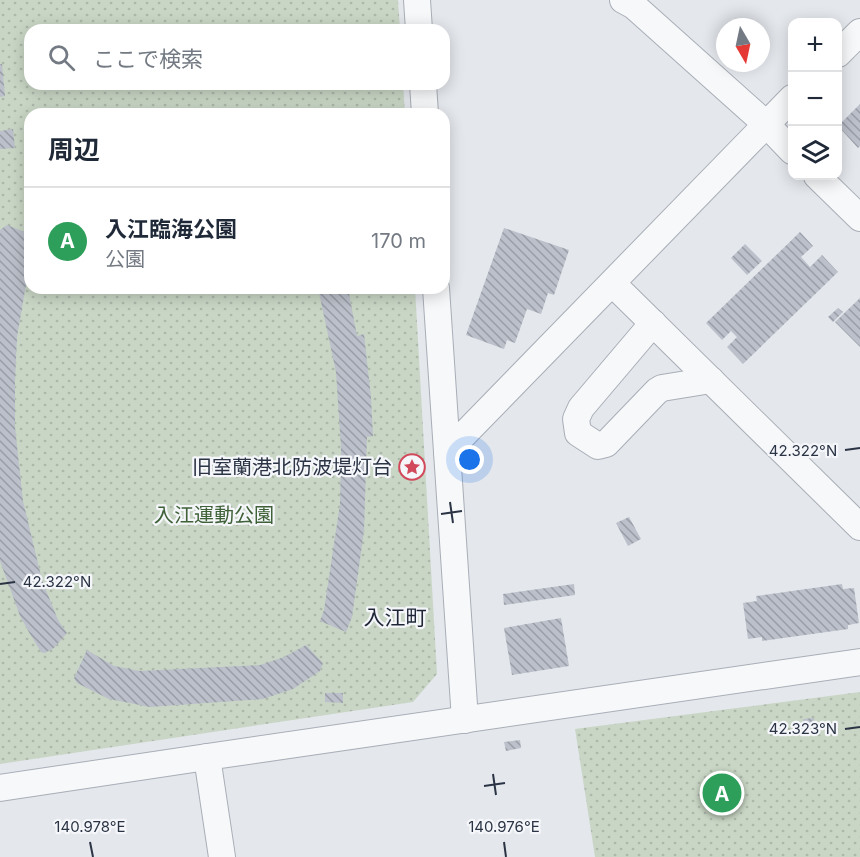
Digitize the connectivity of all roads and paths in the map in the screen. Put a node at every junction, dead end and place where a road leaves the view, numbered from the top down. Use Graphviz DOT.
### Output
graph roads {
  1 [pos="417,0"];
  2 [pos="622,0"];
  3 [pos="419,24"];
  4 [pos="860,32"];
  5 [pos="842,49"];
  6 [pos="423,90"];
  7 [pos="788,102"];
  8 [pos="425,108"];
  9 [pos="766,124"];
  10 [pos="788,147"];
  11 [pos="821,180"];
  12 [pos="860,218"];
  13 [pos="613,284"];
  14 [pos="436,294"];
  15 [pos="653,323"];
  16 [pos="711,380"];
  17 [pos="447,452"];
  18 [pos="860,527"];
  19 [pos="860,662"];
  20 [pos="465,720"];
  21 [pos="207,757"];
  22 [pos="0,788"];
  23 [pos="222,857"];
  1 -- 3 [label="street"];
  2 -- 9 [label="street"];
  4 -- 5 [label="street"];
  6 -- 8 [label="street"];
  7 -- 9 [label="street"];
  9 -- 10 [label="street"];
  9 -- 13 [label="street"];
  11 -- 12 [label="street"];
  13 -- 15 [label="street"];
  13 -- 17 [label="street"];
  14 -- 17 [label="street"];
  15 -- 16 [label="street"];
  15 -- 16 [label="street"];
  16 -- 18 [label="street"];
  17 -- 20 [label="street"];
  19 -- 20 [label="street"];
  20 -- 21 [label="street"];
  21 -- 22 [label="street"];
  21 -- 23 [label="street"];
}
